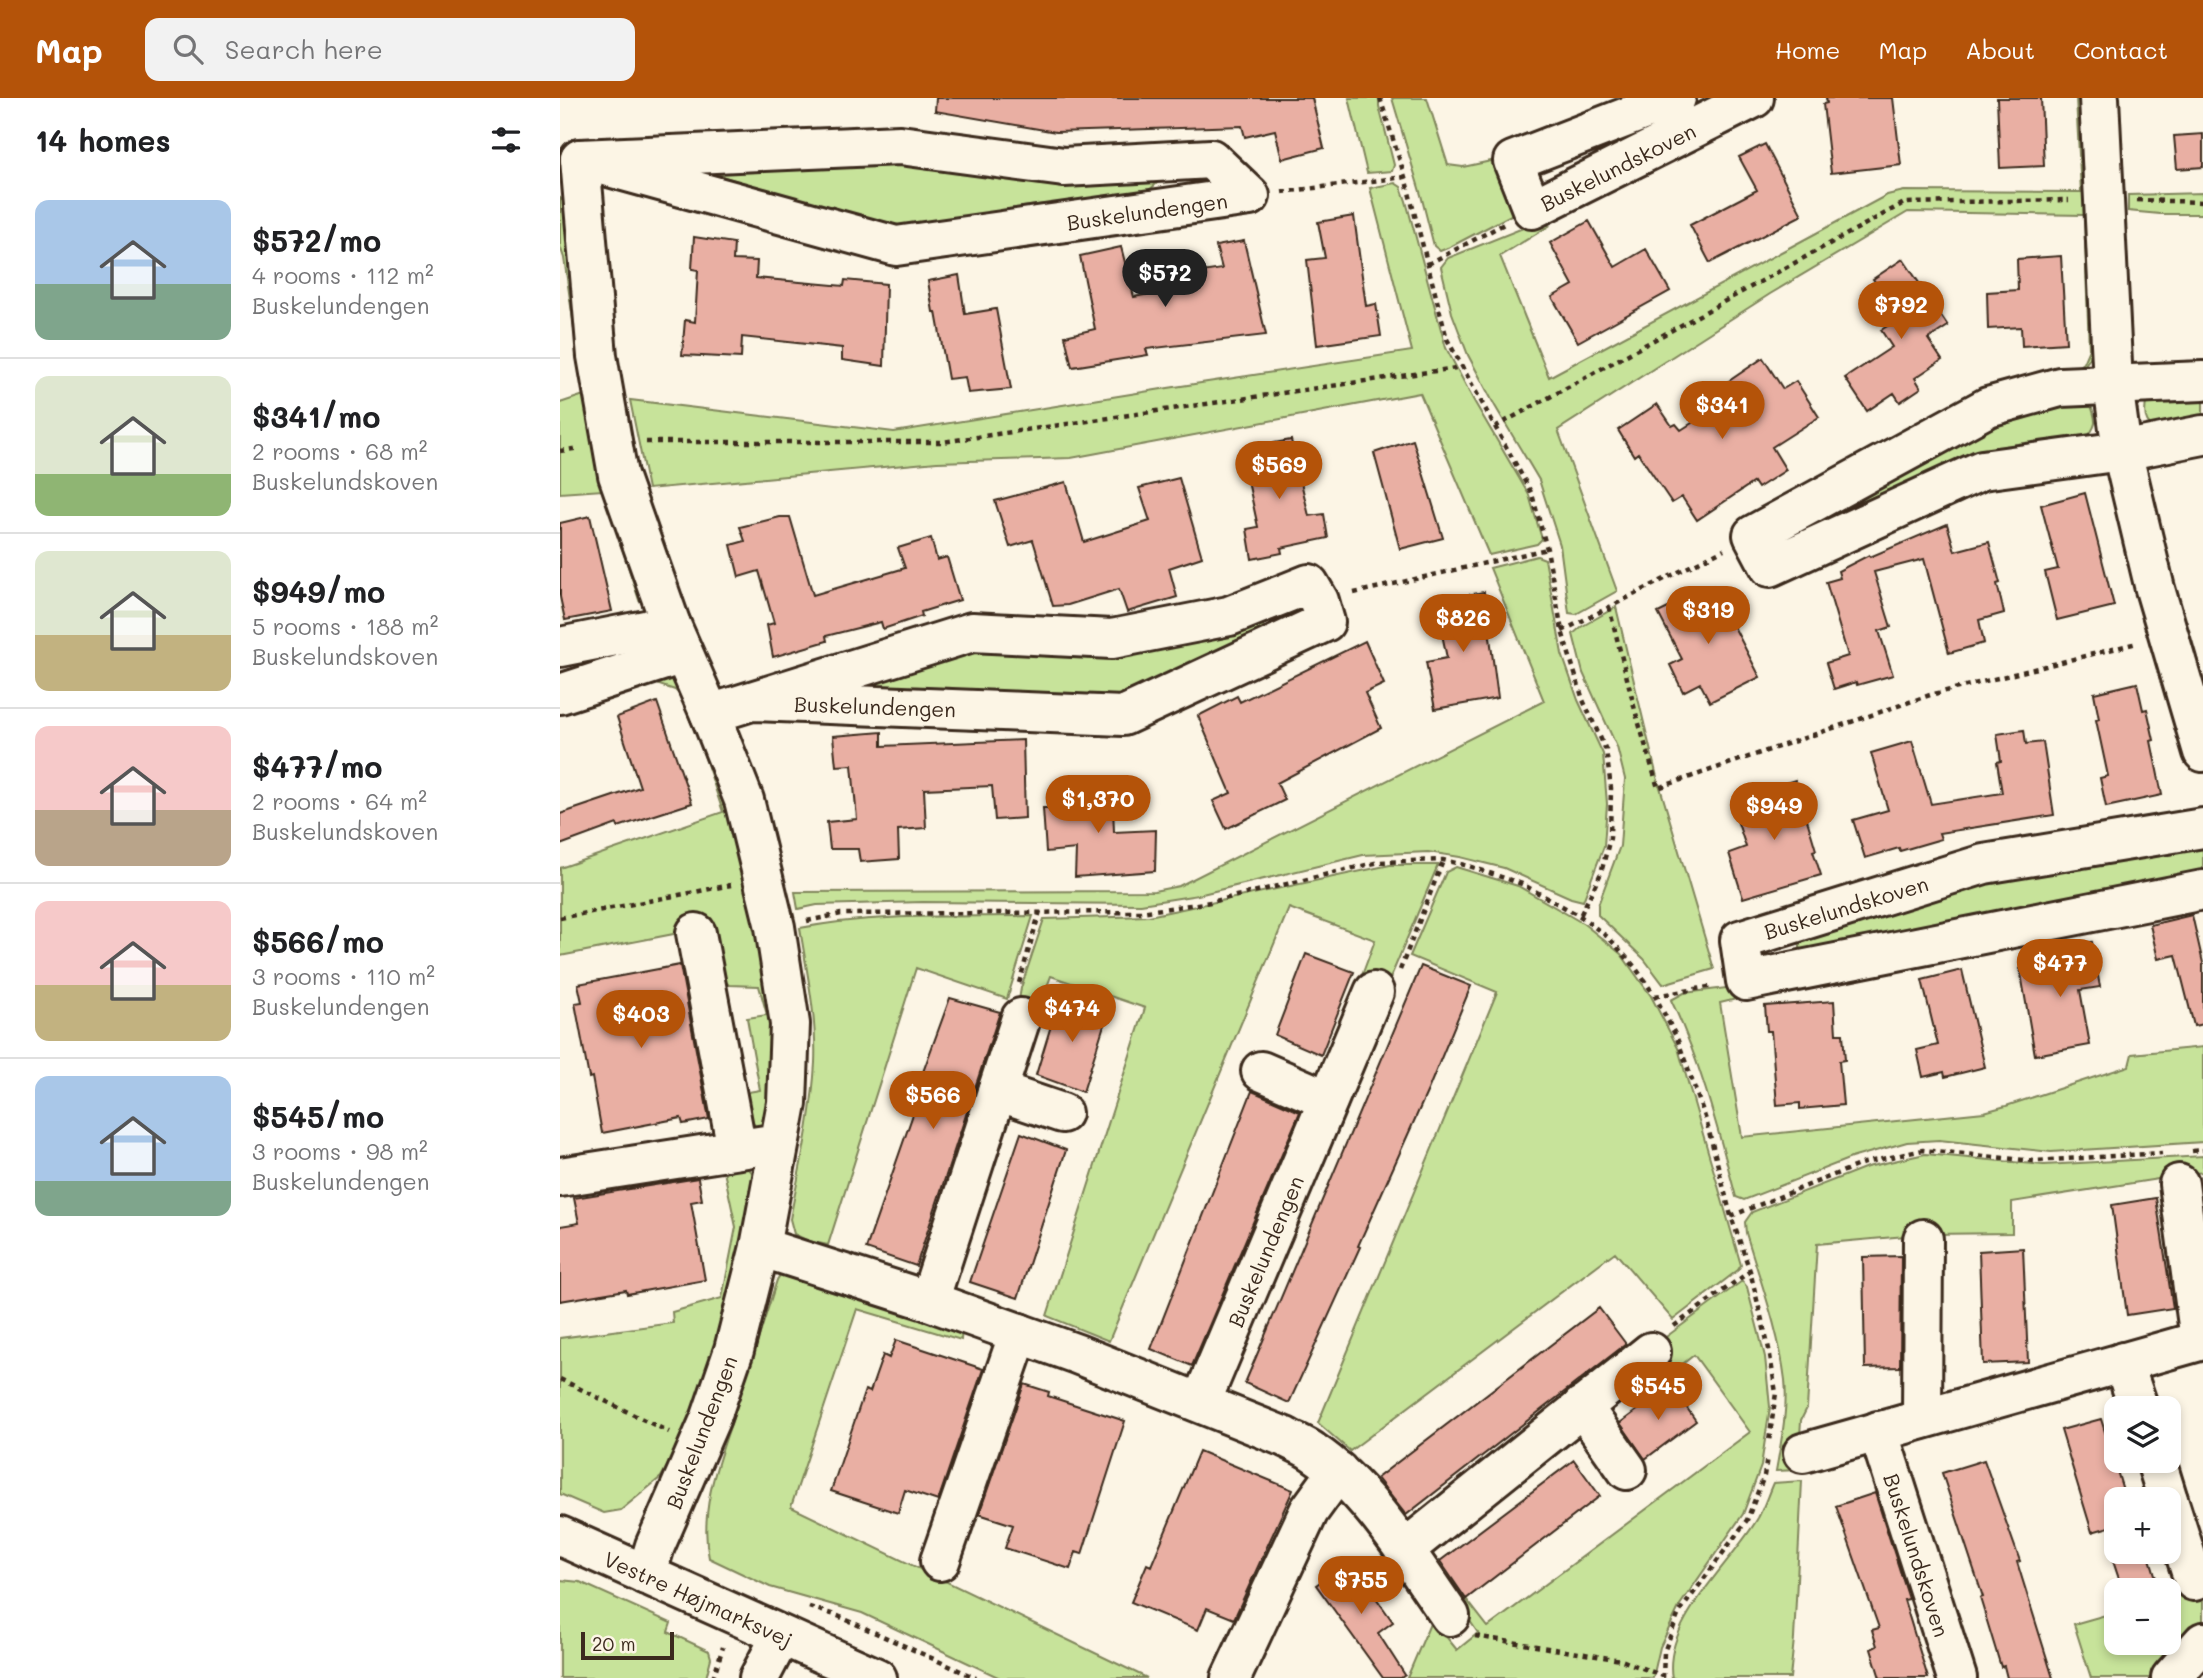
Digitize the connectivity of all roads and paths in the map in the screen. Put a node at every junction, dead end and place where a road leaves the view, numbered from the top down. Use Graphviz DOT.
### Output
graph roads {
  1 [pos="1381,98"];
  2 [pos="1676,98"];
  3 [pos="1754,98"];
  4 [pos="2099,98"];
  5 [pos="567,162"];
  6 [pos="1405,177"];
  7 [pos="1250,196"];
  8 [pos="2104,199"];
  9 [pos="2203,202"];
  10 [pos="1532,209"];
  11 [pos="1428,264"];
  12 [pos="1463,366"];
  13 [pos="2203,381"];
  14 [pos="2113,384"];
  15 [pos="1495,427"];
  16 [pos="2203,435"];
  17 [pos="612,442"];
  18 [pos="560,451"];
  19 [pos="2122,451"];
  20 [pos="1753,535"];
  21 [pos="1548,549"];
  22 [pos="1319,601"];
  23 [pos="1609,607"];
  24 [pos="1562,631"];
  25 [pos="2169,635"];
  26 [pos="677,639"];
  27 [pos="560,647"];
  28 [pos="560,694"];
  29 [pos="755,701"];
  30 [pos="710,714"];
  31 [pos="2203,752"];
  32 [pos="2203,828"];
  33 [pos="1443,860"];
  34 [pos="764,879"];
  35 [pos="2203,890"];
  36 [pos="1040,911"];
  37 [pos="1580,916"];
  38 [pos="560,918"];
  39 [pos="775,927"];
  40 [pos="696,933"];
  41 [pos="1746,981"];
  42 [pos="1374,992"];
  43 [pos="1655,996"];
  44 [pos="1021,1018"];
  45 [pos="1261,1070"];
  46 [pos="997,1091"];
  47 [pos="1328,1100"];
  48 [pos="1062,1113"];
  49 [pos="778,1143"];
  50 [pos="737,1149"];
  51 [pos="2203,1150"];
  52 [pos="2179,1162"];
  53 [pos="560,1177"];
  54 [pos="1731,1216"];
  55 [pos="1923,1239"];
  56 [pos="760,1247"];
  57 [pos="1750,1271"];
  58 [pos="929,1301"];
  59 [pos="1019,1333"];
  60 [pos="2202,1340"];
  61 [pos="1651,1352"];
  62 [pos="2123,1362"];
  63 [pos="560,1379"];
  64 [pos="2135,1396"];
  65 [pos="1200,1402"];
  66 [pos="1582,1406"];
  67 [pos="1922,1419"];
  68 [pos="1878,1431"];
  69 [pos="698,1447"];
  70 [pos="1803,1453"];
  71 [pos="1627,1470"];
  72 [pos="1338,1471"];
  73 [pos="560,1536"];
  74 [pos="2181,1540"];
  75 [pos="1404,1550"];
  76 [pos="940,1561"];
  77 [pos="646,1575"];
  78 [pos="2194,1581"];
  79 [pos="1450,1616"];
  80 [pos="781,1636"];
  81 [pos="2203,1642"];
  82 [pos="724,1643"];
  83 [pos="1663,1677"];
  84 [pos="713,1678"];
  85 [pos="759,1678"];
  86 [pos="877,1678"];
  87 [pos="1231,1678"];
  88 [pos="1957,1678"];
  89 [pos="2171,1678"];
  1 -- 6 [label="path"];
  2 -- 10 [label="street, Buskelundskoven"];
  3 -- 10 [label="street, Buskelundskoven"];
  4 -- 8 [label="street"];
  5 -- 7 [label="street, Buskelundengen"];
  5 -- 7 [label="street, Buskelundengen"];
  5 -- 17 [label="street, Buskelundengen"];
  6 -- 7 [label="path"];
  6 -- 11 [label="path"];
  8 -- 9 [label="path"];
  8 -- 14 [label="street"];
  8 -- 15 [label="path"];
  10 -- 11 [label="path"];
  11 -- 12 [label="path"];
  12 -- 15 [label="path"];
  12 -- 17 [label="path"];
  13 -- 14 [label="street"];
  14 -- 19 [label="street"];
  14 -- 20 [label="street"];
  15 -- 21 [label="path"];
  16 -- 19 [label="street"];
  17 -- 18 [label="path"];
  17 -- 26 [label="street, Buskelundengen"];
  19 -- 20 [label="street"];
  19 -- 25 [label="street"];
  20 -- 23 [label="path"];
  21 -- 22 [label="path"];
  21 -- 24 [label="path"];
  22 -- 29 [label="street, Buskelundengen"];
  22 -- 29 [label="street, Buskelundengen"];
  23 -- 24 [label="path"];
  23 -- 25 [label="path"];
  24 -- 37 [label="path"];
  25 -- 31 [label="street"];
  26 -- 27 [label="street"];
  26 -- 28 [label="street"];
  26 -- 30 [label="street, Buskelundengen"];
  29 -- 30 [label="street, Buskelundengen"];
  30 -- 34 [label="street, Buskelundengen"];
  32 -- 41 [label="street, Buskelundskoven"];
  33 -- 36 [label="path"];
  33 -- 37 [label="path"];
  33 -- 42 [label="path"];
  34 -- 38 [label="path"];
  34 -- 39 [label="street, Buskelundengen"];
  35 -- 41 [label="street"];
  36 -- 39 [label="path"];
  36 -- 44 [label="path"];
  37 -- 43 [label="path"];
  39 -- 49 [label="street, Buskelundengen"];
  40 -- 50 [label="street"];
  41 -- 43 [label="path"];
  42 -- 47 [label="street, Buskelundengen"];
  43 -- 54 [label="path"];
  44 -- 46 [label="street"];
  45 -- 47 [label="street"];
  46 -- 48 [label="street"];
  46 -- 58 [label="street"];
  47 -- 65 [label="street, Buskelundengen"];
  49 -- 50 [label="street"];
  49 -- 56 [label="street, Buskelundengen"];
  50 -- 53 [label="street"];
  51 -- 52 [label="path"];
  52 -- 54 [label="path"];
  52 -- 60 [label="street"];
  54 -- 57 [label="path"];
  55 -- 67 [label="street"];
  56 -- 58 [label="street"];
  56 -- 69 [label="street, Buskelundengen"];
  57 -- 61 [label="path"];
  57 -- 83 [label="path"];
  58 -- 59 [label="street"];
  59 -- 65 [label="street"];
  59 -- 76 [label="street"];
  60 -- 62 [label="street"];
  61 -- 66 [label="street"];
  62 -- 64 [label="street"];
  62 -- 67 [label="street"];
  63 -- 69 [label="path"];
  65 -- 72 [label="street"];
  66 -- 71 [label="street"];
  66 -- 75 [label="street"];
  67 -- 68 [label="street"];
  68 -- 70 [label="street"];
  68 -- 88 [label="street, Buskelundskoven"];
  69 -- 77 [label="street, Buskelundengen"];
  72 -- 75 [label="street"];
  72 -- 87 [label="street"];
  73 -- 77 [label="street, Vestre Højmarksvej"];
  74 -- 78 [label="street"];
  75 -- 79 [label="street"];
  77 -- 80 [label="street, Vestre Højmarksvej"];
  79 -- 83 [label="path"];
  80 -- 85 [label="street"];
  80 -- 86 [label="street, Vestre Højmarksvej"];
  81 -- 89 [label="street"];
  82 -- 84 [label="path"];
}
